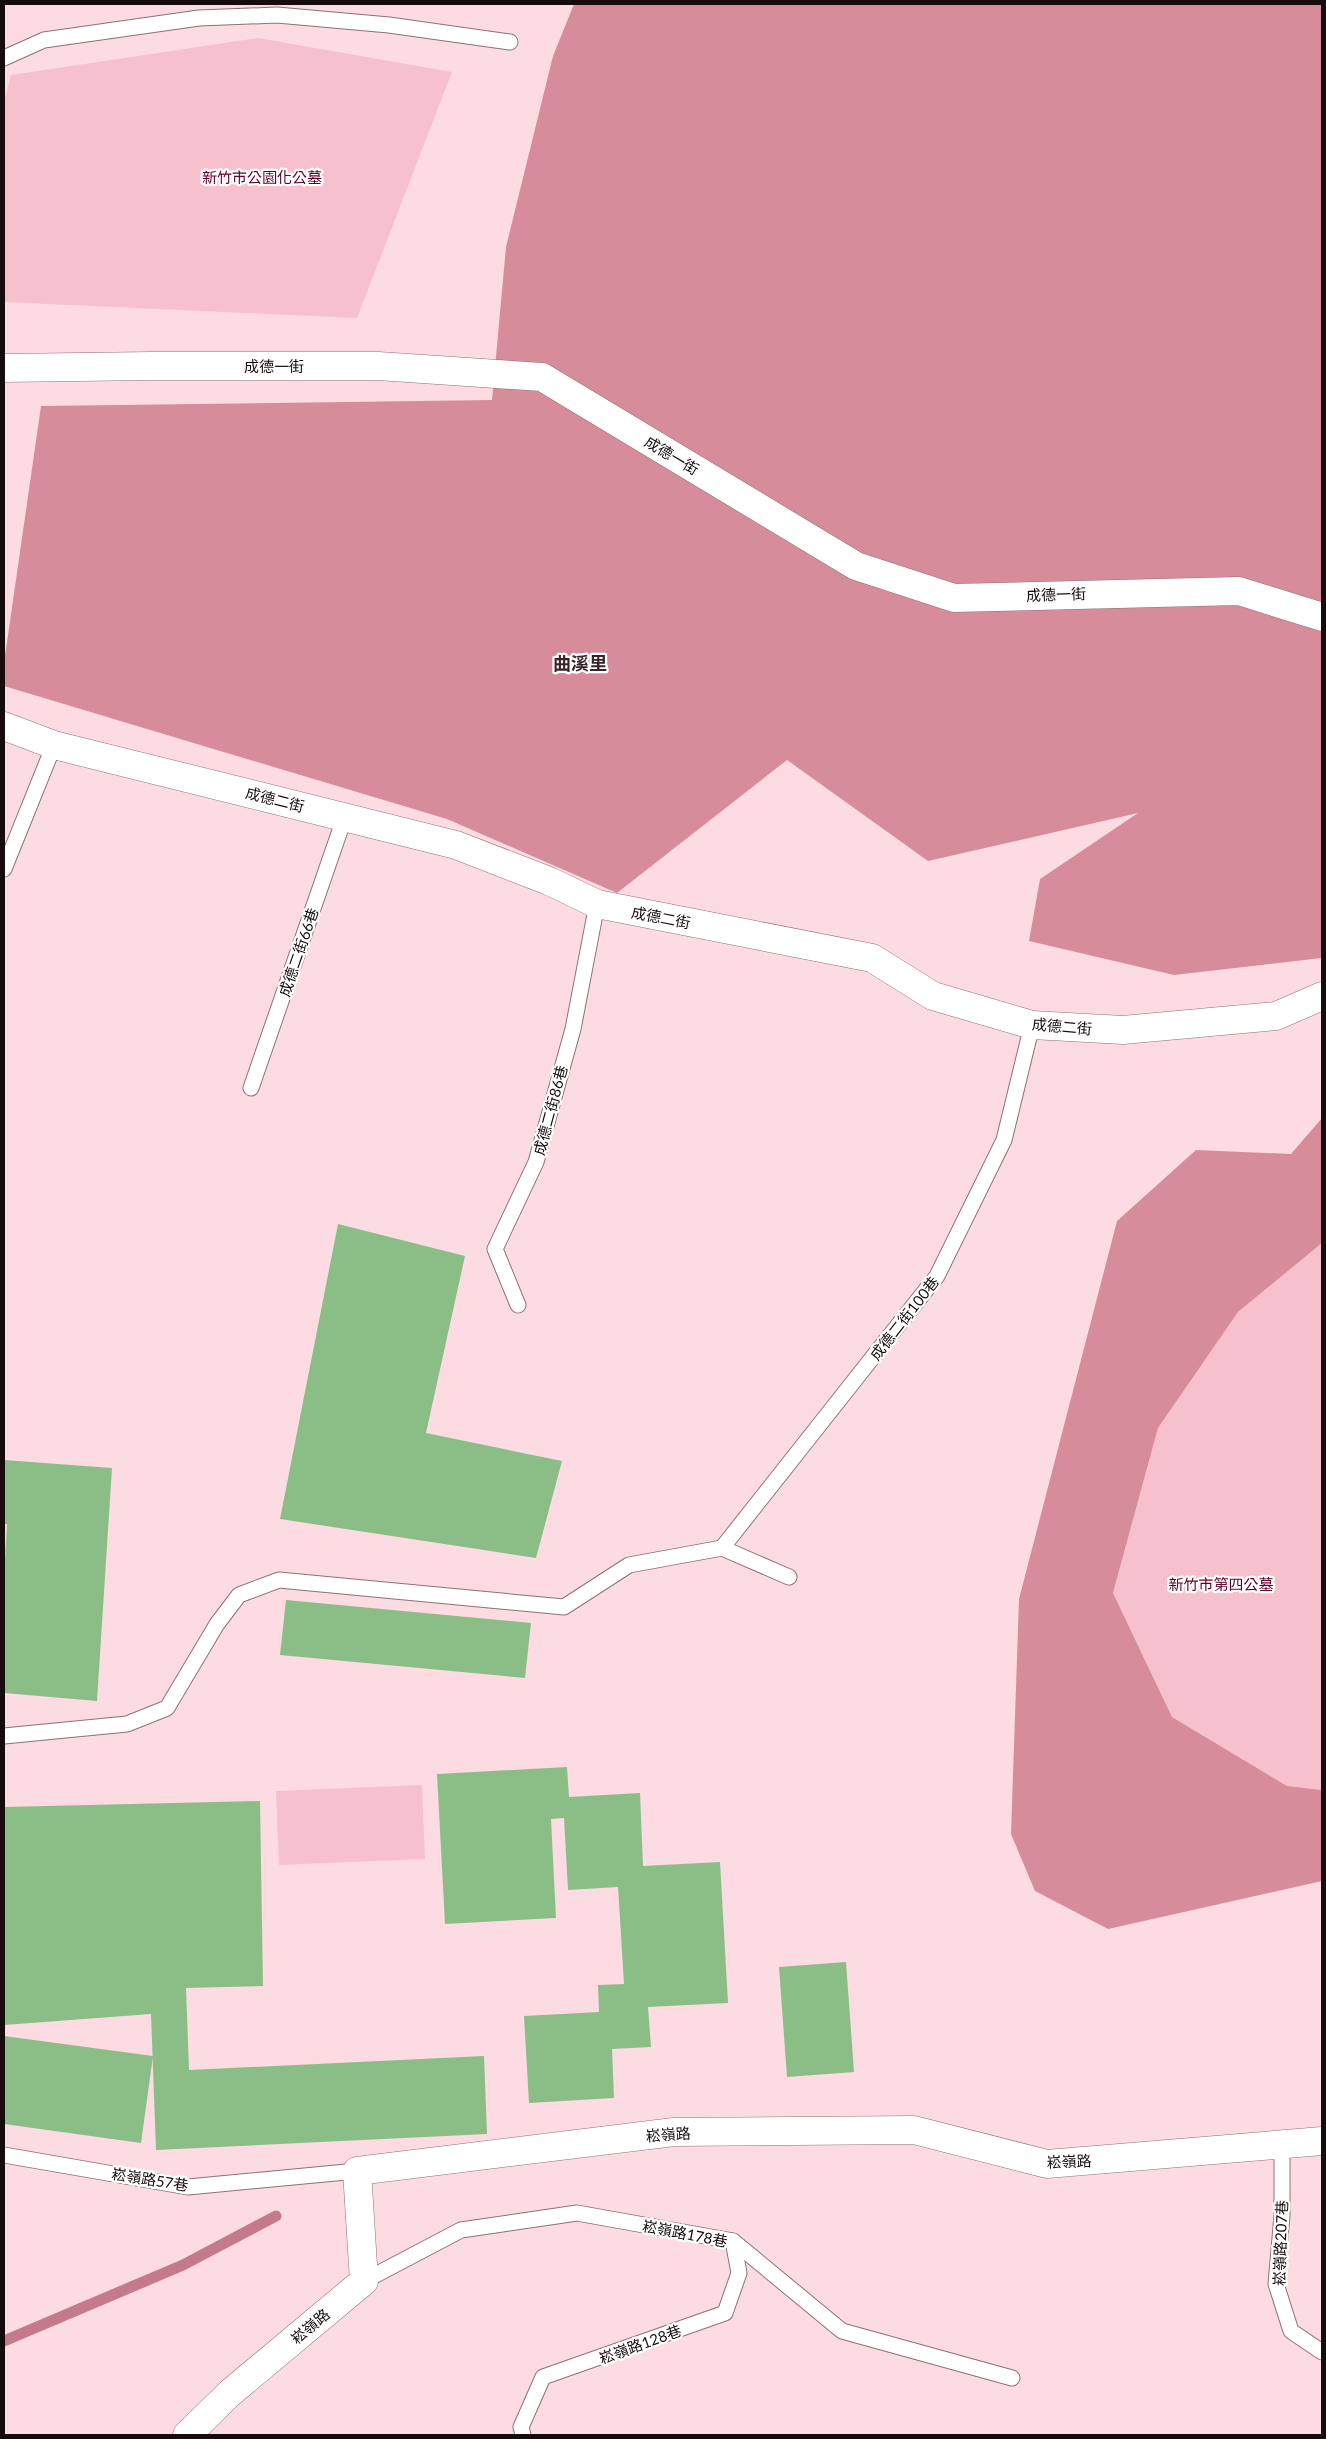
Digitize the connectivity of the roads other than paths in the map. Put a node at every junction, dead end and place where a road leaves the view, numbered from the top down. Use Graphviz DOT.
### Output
graph roads {
  1 [pos="510,42"];
  2 [pos="4,58"];
  3 [pos="4,368"];
  4 [pos="1322,617"];
  5 [pos="4,726"];
  6 [pos="54,745"];
  7 [pos="345,816"];
  8 [pos="4,869"];
  9 [pos="597,904"];
  10 [pos="1322,996"];
  11 [pos="1032,1025"];
  12 [pos="252,1088"];
  13 [pos="518,1305"];
  14 [pos="722,1548"];
  15 [pos="789,1577"];
  16 [pos="4,1736"];
  17 [pos="1322,2141"];
  18 [pos="1282,2145"];
  19 [pos="4,2155"];
  20 [pos="357,2171"];
  21 [pos="733,2241"];
  22 [pos="364,2281"];
  23 [pos="1322,2352"];
  24 [pos="1012,2378"];
  25 [pos="187,2435"];
  26 [pos="523,2435"];
  1 -- 2 [label="lane"];
  3 -- 4 [label="street, 成德一街"];
  5 -- 6 [label="street, 成德二街"];
  6 -- 7 [label="street, 成德二街"];
  6 -- 8 [label="lane"];
  7 -- 9 [label="street, 成德二街"];
  7 -- 12 [label="lane, 成德二街66巷"];
  9 -- 11 [label="street, 成德二街"];
  9 -- 13 [label="lane, 成德二街86巷"];
  10 -- 11 [label="street, 成德二街"];
  11 -- 14 [label="lane, 成德二街100巷"];
  14 -- 15 [label="lane"];
  14 -- 16 [label="lane"];
  17 -- 18 [label="street, 崧嶺路"];
  18 -- 20 [label="street, 崧嶺路"];
  18 -- 23 [label="lane, 崧嶺路207巷"];
  19 -- 20 [label="lane, 崧嶺路57巷"];
  20 -- 22 [label="street"];
  21 -- 22 [label="lane, 崧嶺路178巷"];
  21 -- 24 [label="lane, 崧嶺路178巷"];
  21 -- 26 [label="lane, 崧嶺路128巷"];
  22 -- 25 [label="street, 崧嶺路"];
}
